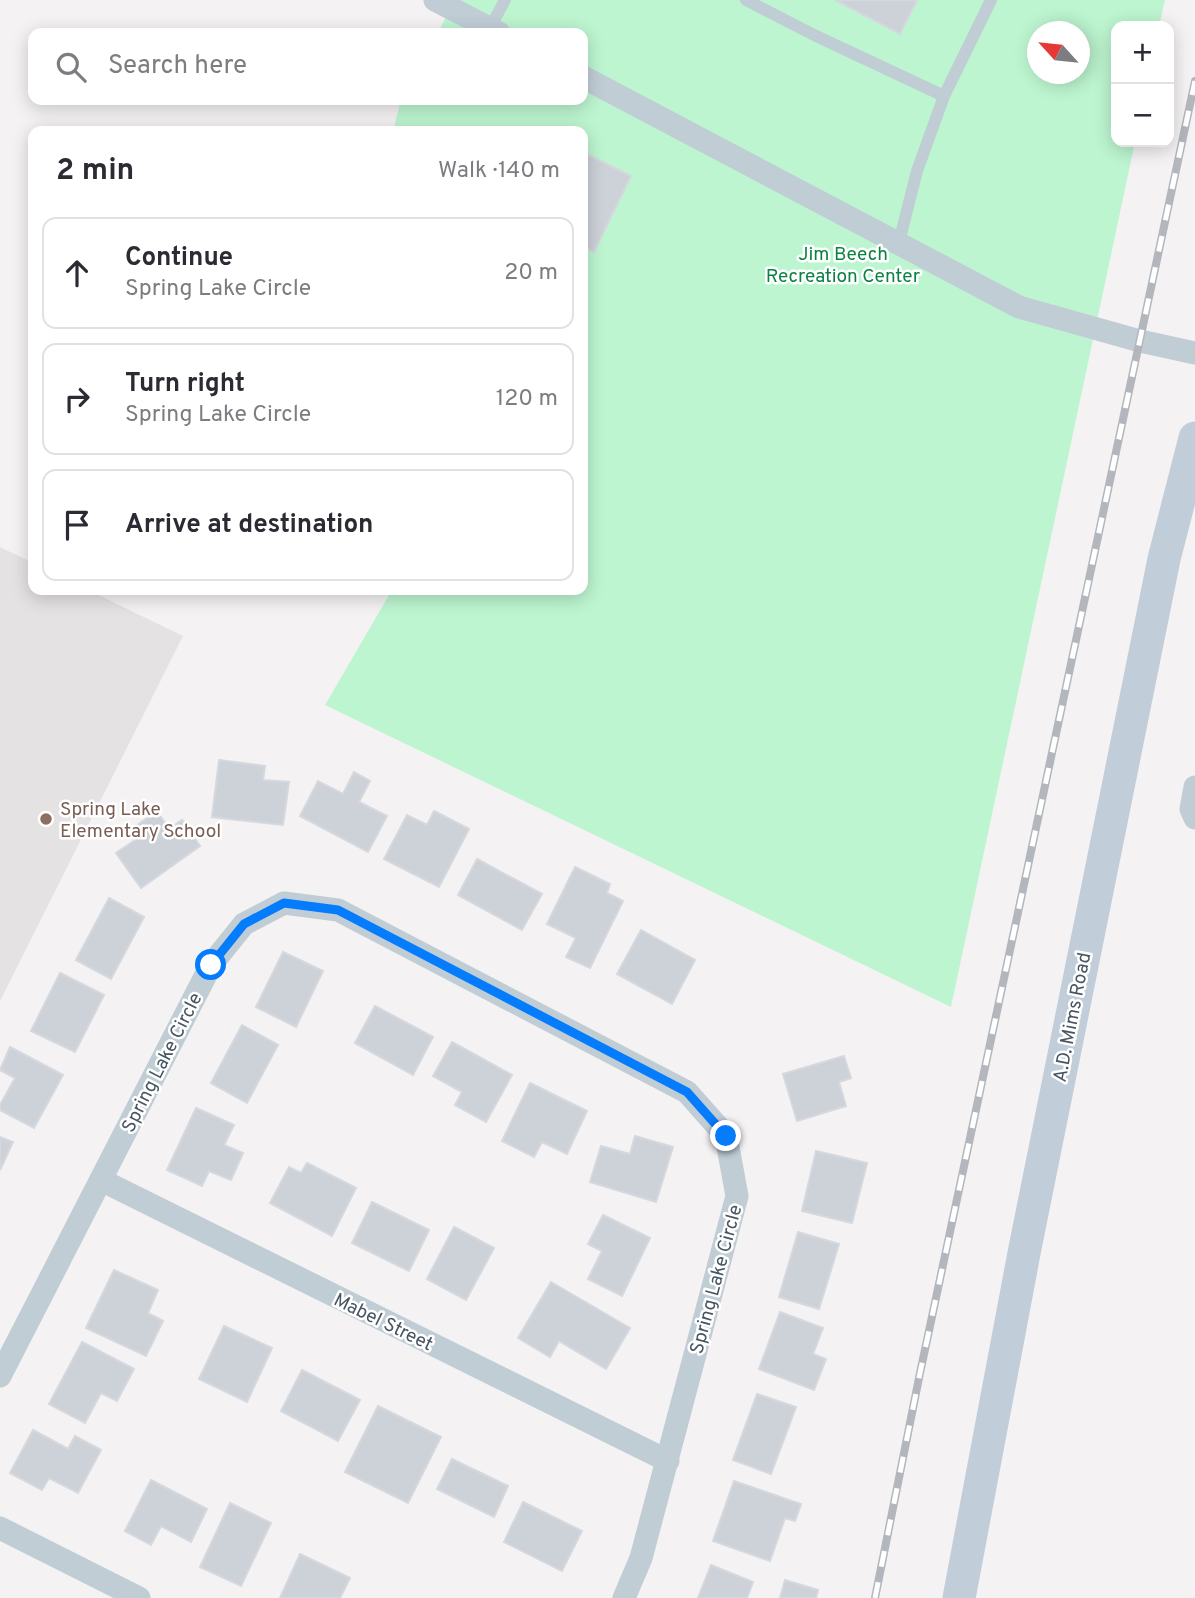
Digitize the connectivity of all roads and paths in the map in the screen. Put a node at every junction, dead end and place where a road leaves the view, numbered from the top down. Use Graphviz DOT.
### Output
graph roads {
  1 [pos="435,0"];
  2 [pos="505,0"];
  3 [pos="746,0"];
  4 [pos="991,0"];
  5 [pos="488,28"];
  6 [pos="495,28"];
  7 [pos="588,80"];
  8 [pos="944,96"];
  9 [pos="899,242"];
  10 [pos="1195,354"];
  11 [pos="1195,438"];
  12 [pos="1195,787"];
  13 [pos="1195,818"];
  14 [pos="101,1180"];
  15 [pos="0,1376"];
  16 [pos="668,1461"];
  17 [pos="0,1528"];
  18 [pos="139,1598"];
  19 [pos="624,1598"];
  20 [pos="959,1598"];
  1 -- 5 [label="street"];
  2 -- 6 [label="lane"];
  3 -- 8 [label="lane"];
  4 -- 8 [label="lane"];
  7 -- 9 [label="street"];
  8 -- 9 [label="lane"];
  9 -- 10 [label="street"];
  11 -- 20 [label="street, A.D. Mims Road"];
  12 -- 13 [label="street"];
  14 -- 15 [label="street, Spring Lake Circle"];
  14 -- 16 [label="street, Mabel Street"];
  14 -- 16 [label="street, Spring Lake Circle"];
  16 -- 19 [label="street, Spring Lake Circle"];
  17 -- 18 [label="street"];
}
